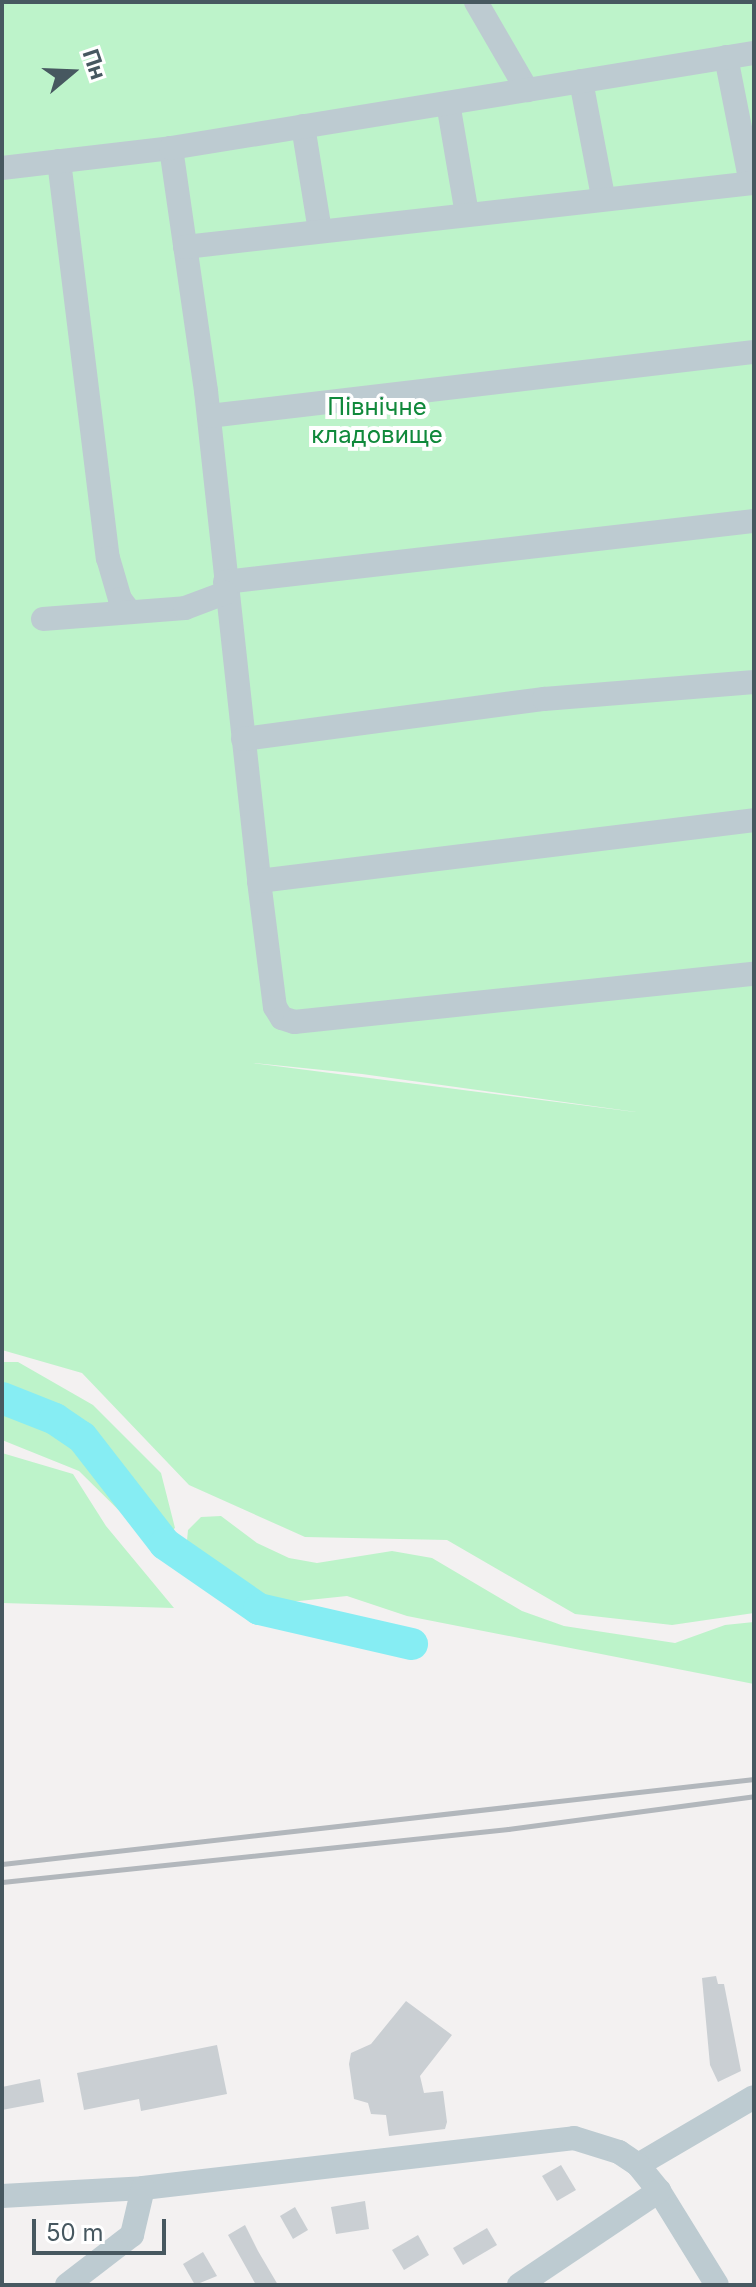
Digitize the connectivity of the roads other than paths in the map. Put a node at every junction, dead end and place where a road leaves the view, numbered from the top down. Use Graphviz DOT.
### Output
graph roads {
  1 [pos="476,2"];
  2 [pos="754,53"];
  3 [pos="726,57"];
  4 [pos="581,81"];
  5 [pos="527,90"];
  6 [pos="448,103"];
  7 [pos="303,126"];
  8 [pos="171,148"];
  9 [pos="59,161"];
  10 [pos="2,168"];
  11 [pos="753,183"];
  12 [pos="603,196"];
  13 [pos="467,214"];
  14 [pos="320,231"];
  15 [pos="185,247"];
  16 [pos="754,352"];
  17 [pos="209,416"];
  18 [pos="754,521"];
  19 [pos="225,588"];
  20 [pos="129,611"];
  21 [pos="43,619"];
  22 [pos="754,682"];
  23 [pos="243,739"];
  24 [pos="754,820"];
  25 [pos="259,881"];
  26 [pos="754,974"];
  27 [pos="754,2097"];
  28 [pos="638,2165"];
  29 [pos="143,2188"];
  30 [pos="659,2191"];
  31 [pos="2,2196"];
  32 [pos="67,2285"];
  33 [pos="519,2285"];
  34 [pos="717,2285"];
  1 -- 5 [label="street"];
  2 -- 3 [label="street"];
  3 -- 4 [label="street"];
  3 -- 11 [label="street"];
  4 -- 5 [label="street"];
  4 -- 12 [label="street"];
  5 -- 6 [label="street"];
  6 -- 7 [label="street"];
  6 -- 13 [label="street"];
  7 -- 8 [label="street"];
  7 -- 14 [label="street"];
  8 -- 9 [label="street"];
  8 -- 15 [label="street"];
  9 -- 10 [label="street"];
  9 -- 20 [label="street"];
  11 -- 12 [label="street"];
  12 -- 13 [label="street"];
  13 -- 14 [label="street"];
  14 -- 15 [label="street"];
  15 -- 17 [label="street"];
  16 -- 17 [label="street"];
  17 -- 19 [label="street"];
  18 -- 19 [label="street"];
  19 -- 20 [label="street"];
  19 -- 23 [label="street"];
  20 -- 21 [label="street"];
  22 -- 23 [label="street"];
  23 -- 25 [label="street"];
  24 -- 25 [label="street"];
  25 -- 26 [label="street"];
  27 -- 28 [label="street"];
  28 -- 29 [label="street"];
  28 -- 30 [label="street"];
  29 -- 31 [label="street"];
  29 -- 32 [label="street"];
  30 -- 33 [label="street"];
  30 -- 34 [label="street"];
}
